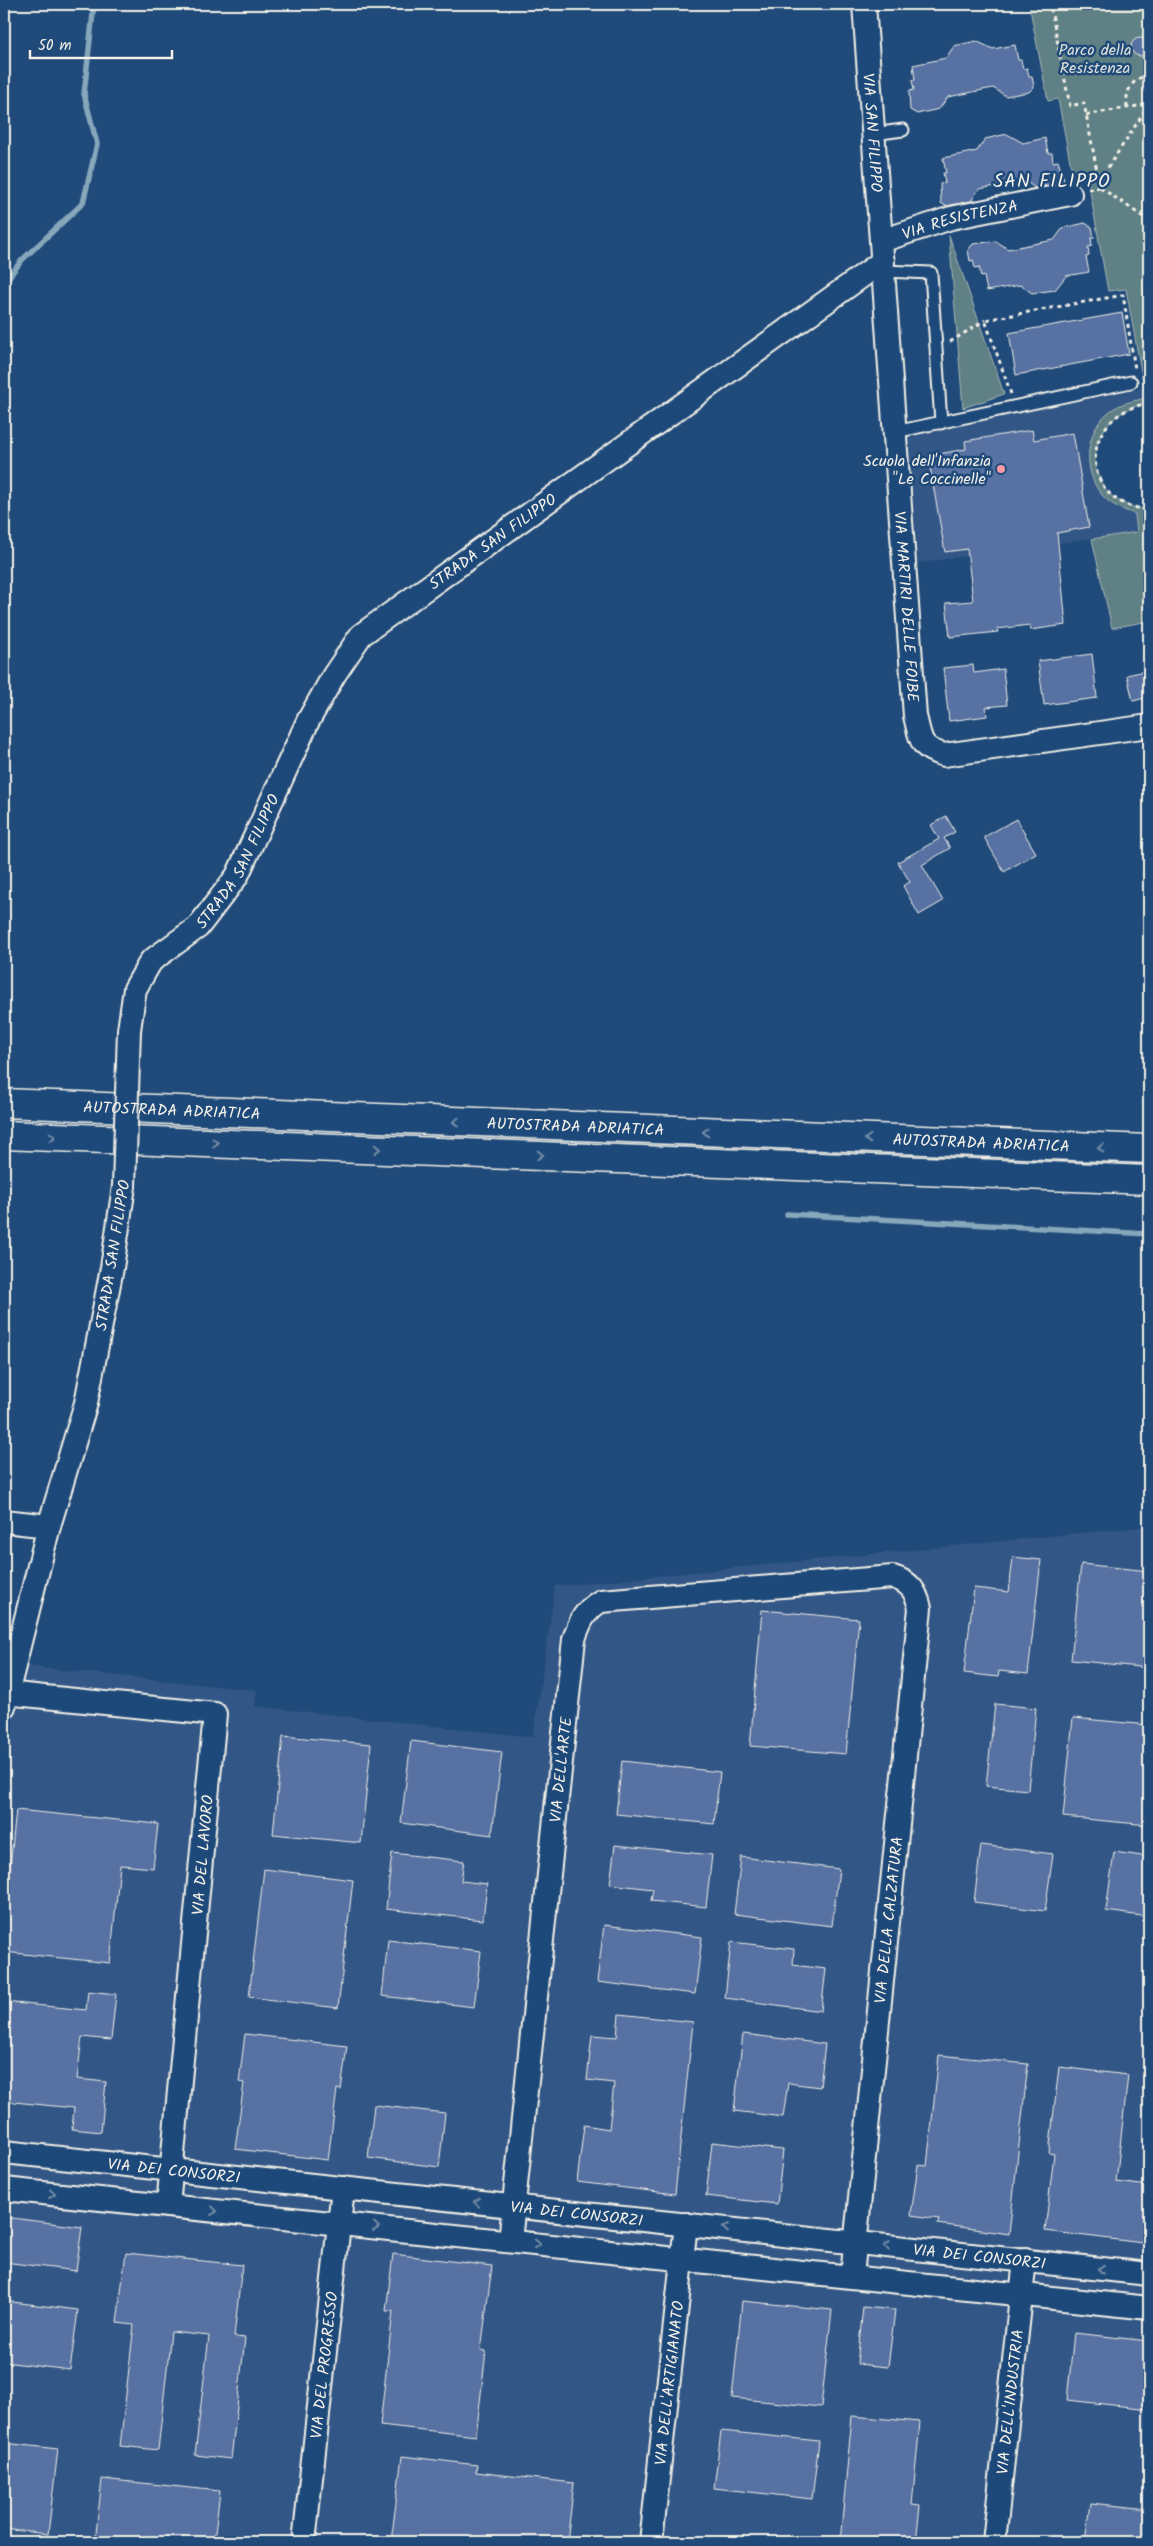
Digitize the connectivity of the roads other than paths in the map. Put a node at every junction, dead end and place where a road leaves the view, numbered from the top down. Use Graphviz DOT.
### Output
graph roads {
  1 [pos="864,4"];
  2 [pos="903,130"];
  3 [pos="873,134"];
  4 [pos="1070,194"];
  5 [pos="882,258"];
  6 [pos="1131,382"];
  7 [pos="941,422"];
  8 [pos="894,432"];
  9 [pos="1149,726"];
  10 [pos="4,1104"];
  11 [pos="4,1135"];
  12 [pos="1149,1149"];
  13 [pos="1149,1180"];
  14 [pos="4,1521"];
  15 [pos="49,1526"];
  16 [pos="893,1577"];
  17 [pos="5,1699"];
  18 [pos="4,2152"];
  19 [pos="172,2170"];
  20 [pos="343,2188"];
  21 [pos="4,2189"];
  22 [pos="168,2206"];
  23 [pos="514,2206"];
  24 [pos="339,2224"];
  25 [pos="686,2224"];
  26 [pos="510,2241"];
  27 [pos="855,2242"];
  28 [pos="683,2258"];
  29 [pos="1025,2260"];
  30 [pos="1149,2274"];
  31 [pos="852,2276"];
  32 [pos="1021,2294"];
  33 [pos="1149,2308"];
  34 [pos="304,2542"];
  35 [pos="651,2542"];
  36 [pos="994,2542"];
  1 -- 3 [label="street, VIA SAN FILIPPO"];
  2 -- 3 [label="lane"];
  3 -- 5 [label="street, VIA SAN FILIPPO"];
  4 -- 5 [label="street, VIA RESISTENZA"];
  5 -- 7 [label="lane"];
  5 -- 8 [label="street, VIA MARTIRI DELLE FOIBE"];
  5 -- 15 [label="street, STRADA SAN FILIPPO, bridge"];
  6 -- 7 [label="lane"];
  7 -- 8 [label="lane"];
  8 -- 9 [label="street, VIA MARTIRI DELLE FOIBE"];
  12 -- 10 [label="highway, AUTOSTRADA ADRIATICA, one-way"];
  11 -- 13 [label="highway, AUTOSTRADA ADRIATICA, one-way"];
  14 -- 15 [label="street"];
  15 -- 17 [label="street, STRADA SAN FILIPPO"];
  16 -- 23 [label="street, VIA DELL'ARTE"];
  16 -- 27 [label="street, VIA DELLA CALZATURA"];
  17 -- 19 [label="street, VIA DEL LAVORO"];
  18 -- 19 [label="street, VIA DEI CONSORZI"];
  19 -- 20 [label="street, VIA DEI CONSORZI"];
  19 -- 22 [label="street, VIA DEL LAVORO"];
  23 -- 20 [label="street, VIA DEI CONSORZI, one-way"];
  20 -- 24 [label="street, VIA DEL PROGRESSO"];
  21 -- 22 [label="street, VIA DEI CONSORZI, one-way"];
  22 -- 24 [label="street, VIA DEI CONSORZI, one-way"];
  23 -- 25 [label="street, VIA DEI CONSORZI"];
  23 -- 26 [label="street, VIA DELL'ARTE"];
  24 -- 26 [label="street, VIA DEI CONSORZI, one-way"];
  24 -- 34 [label="street, VIA DEL PROGRESSO"];
  27 -- 25 [label="street, VIA DEI CONSORZI, one-way"];
  25 -- 28 [label="street, VIA DELL'ARTIGIANATO"];
  26 -- 28 [label="street, VIA DEI CONSORZI, one-way"];
  29 -- 27 [label="street, VIA DEI CONSORZI, one-way"];
  27 -- 31 [label="street, VIA DELLA CALZATURA"];
  28 -- 31 [label="street, VIA DEI CONSORZI"];
  28 -- 35 [label="street, VIA DELL'ARTIGIANATO"];
  30 -- 29 [label="street, VIA DEI CONSORZI, one-way"];
  29 -- 32 [label="street, VIA DELL'INDUSTRIA"];
  31 -- 32 [label="street, VIA DEI CONSORZI"];
  32 -- 33 [label="street, VIA DEI CONSORZI"];
  32 -- 36 [label="street, VIA DELL'INDUSTRIA"];
}
